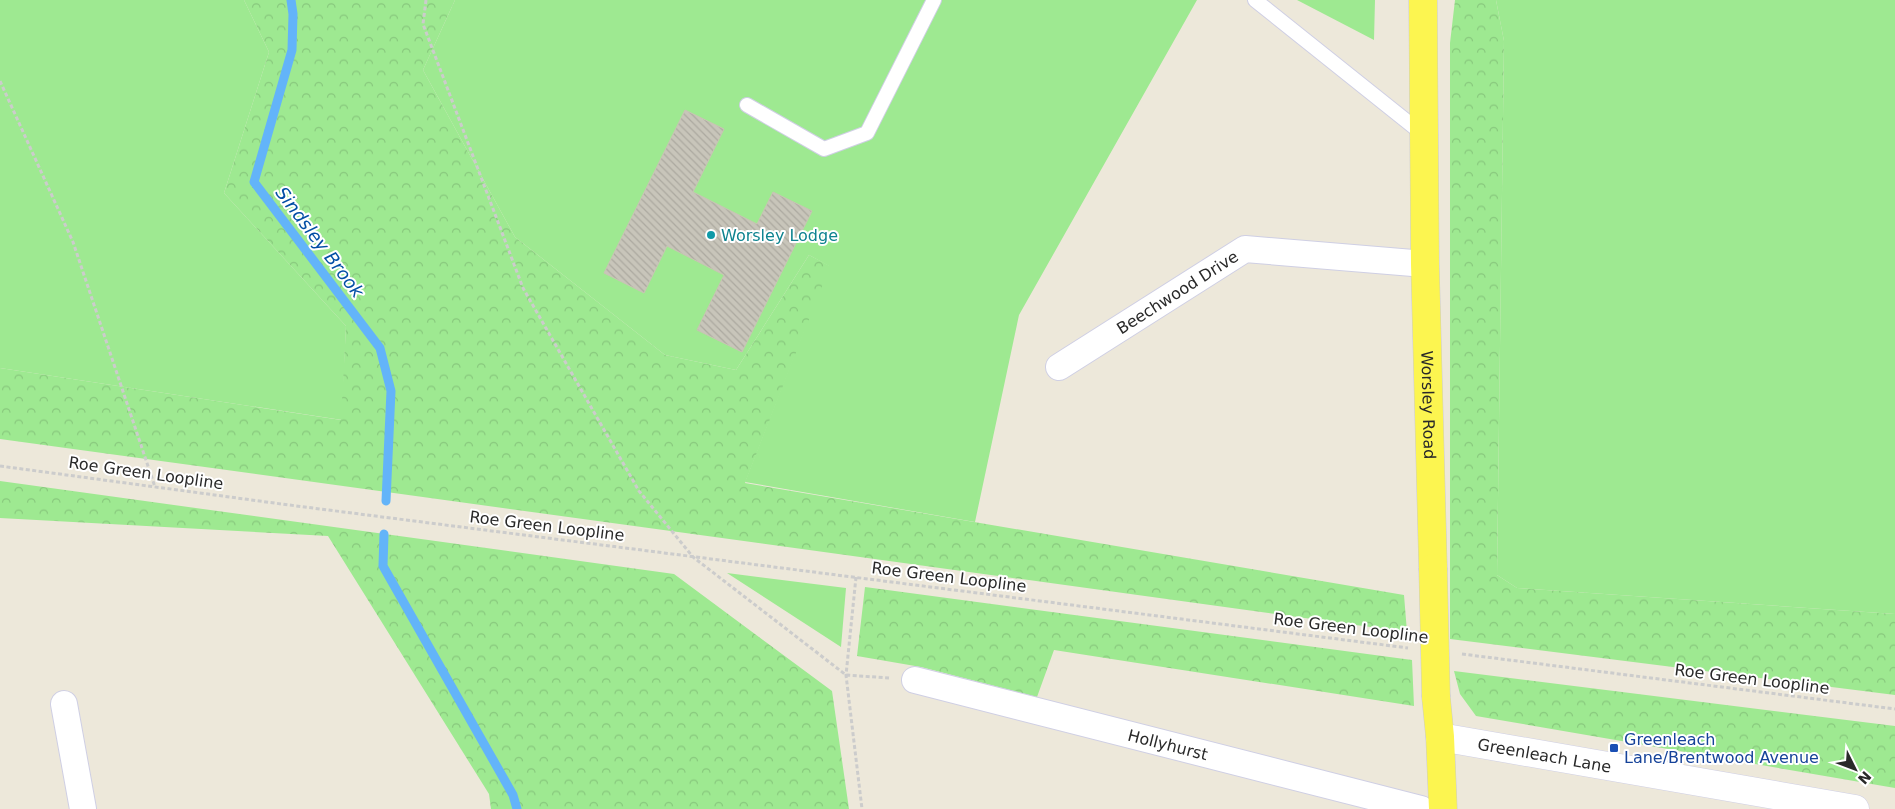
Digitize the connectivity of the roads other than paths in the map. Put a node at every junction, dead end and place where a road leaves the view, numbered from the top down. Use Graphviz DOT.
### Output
graph roads {
  1 [pos="934,0"];
  2 [pos="1255,0"];
  3 [pos="1424,0"];
  4 [pos="747,105"];
  5 [pos="1424,136"];
  6 [pos="1425,264"];
  7 [pos="1059,368"];
  8 [pos="915,680"];
  9 [pos="64,704"];
  10 [pos="1440,737"];
  11 [pos="83,809"];
  12 [pos="1421,809"];
  13 [pos="1443,809"];
  14 [pos="1855,809"];
  1 -- 4 [label="lane"];
  2 -- 5 [label="lane"];
  3 -- 5 [label="main road, Worsley Road"];
  5 -- 6 [label="main road, Worsley Road"];
  6 -- 7 [label="street, Beechwood Drive"];
  6 -- 10 [label="main road, Worsley Road, bridge"];
  8 -- 12 [label="street, Hollyhurst"];
  9 -- 11 [label="street"];
  10 -- 13 [label="main road, Worsley Road"];
  10 -- 14 [label="street, Greenleach Lane"];
}
